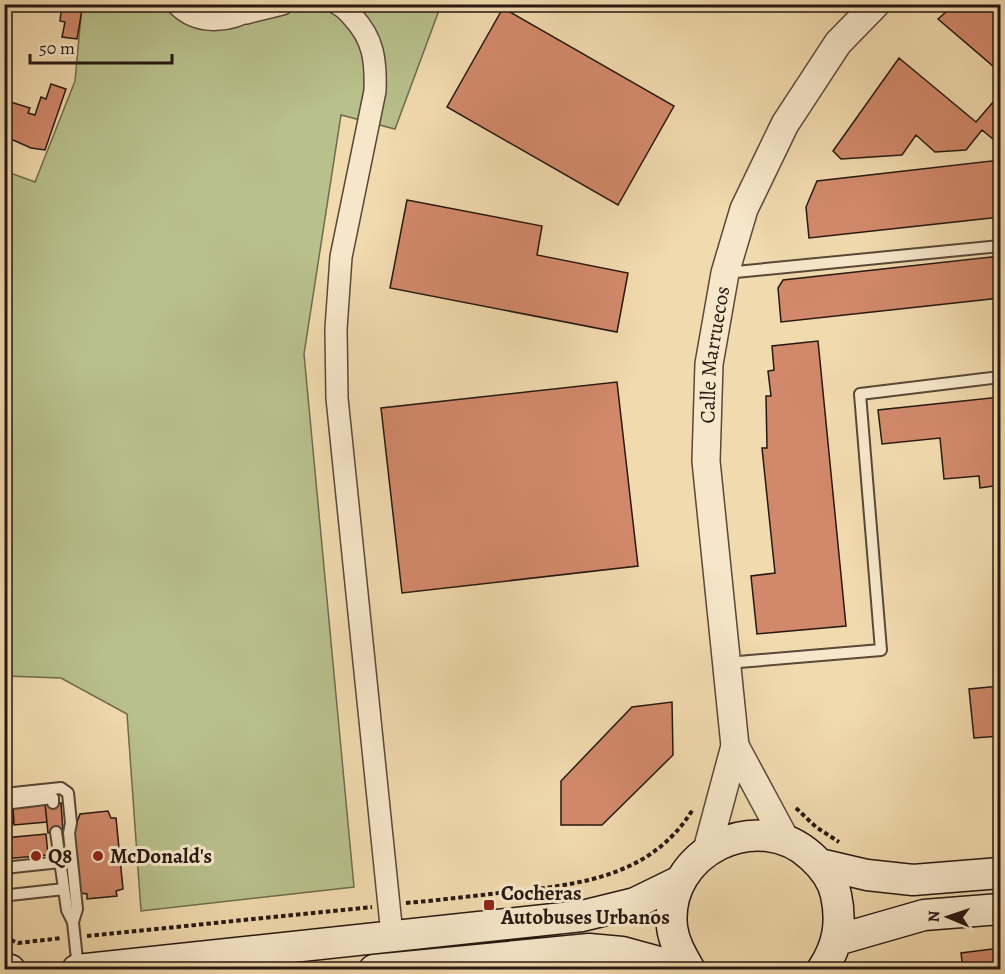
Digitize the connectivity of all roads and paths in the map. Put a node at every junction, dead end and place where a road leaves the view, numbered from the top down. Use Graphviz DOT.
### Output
graph roads {
  1 [pos="177,4"];
  2 [pos="282,4"];
  3 [pos="338,4"];
  4 [pos="876,4"];
  5 [pos="251,9"];
  6 [pos="1000,246"];
  7 [pos="725,273"];
  8 [pos="1000,377"];
  9 [pos="727,663"];
  10 [pos="735,746"];
  11 [pos="4,794"];
  12 [pos="792,802"];
  13 [pos="53,803"];
  14 [pos="4,804"];
  15 [pos="696,804"];
  16 [pos="56,832"];
  17 [pos="785,839"];
  18 [pos="844,844"];
  19 [pos="706,850"];
  20 [pos="60,862"];
  21 [pos="820,864"];
  22 [pos="4,868"];
  23 [pos="1000,873"];
  24 [pos="680,881"];
  25 [pos="64,889"];
  26 [pos="4,890"];
  27 [pos="388,905"];
  28 [pos="1000,909"];
  29 [pos="73,922"];
  30 [pos="392,936"];
  31 [pos="4,937"];
  32 [pos="75,937"];
  33 [pos="837,940"];
  34 [pos="435,966"];
  35 [pos="4,968"];
  36 [pos="10,969"];
  37 [pos="77,969"];
  38 [pos="374,969"];
  39 [pos="689,969"];
  40 [pos="822,969"];
  1 -- 5 [label="street"];
  2 -- 5 [label="street"];
  3 -- 27 [label="street"];
  4 -- 7 [label="street, Calle Marruecos"];
  6 -- 7 [label="lane"];
  7 -- 9 [label="street, Calle Marruecos"];
  8 -- 9 [label="lane"];
  9 -- 10 [label="street, Calle Marruecos"];
  10 -- 17 [label="street, Calle Marruecos"];
  10 -- 19 [label="street, Calle Marruecos"];
  11 -- 29 [label="lane"];
  12 -- 18 [label="path"];
  13 -- 14 [label="lane"];
  15 -- 27 [label="path"];
  16 -- 20 [label="lane"];
  17 -- 19 [label="main road"];
  17 -- 21 [label="main road"];
  19 -- 24 [label="main road"];
  20 -- 22 [label="lane"];
  20 -- 25 [label="lane"];
  21 -- 23 [label="main road"];
  21 -- 33 [label="main road"];
  24 -- 30 [label="main road"];
  24 -- 39 [label="main road"];
  25 -- 26 [label="lane"];
  25 -- 29 [label="lane"];
  27 -- 30 [label="street"];
  27 -- 32 [label="path"];
  28 -- 33 [label="main road"];
  29 -- 32 [label="lane"];
  30 -- 37 [label="main road"];
  31 -- 32 [label="path"];
  32 -- 37 [label="lane"];
  33 -- 40 [label="main road"];
  34 -- 38 [label="main road"];
  34 -- 39 [label="main road"];
  35 -- 36 [label="main road"];
}
